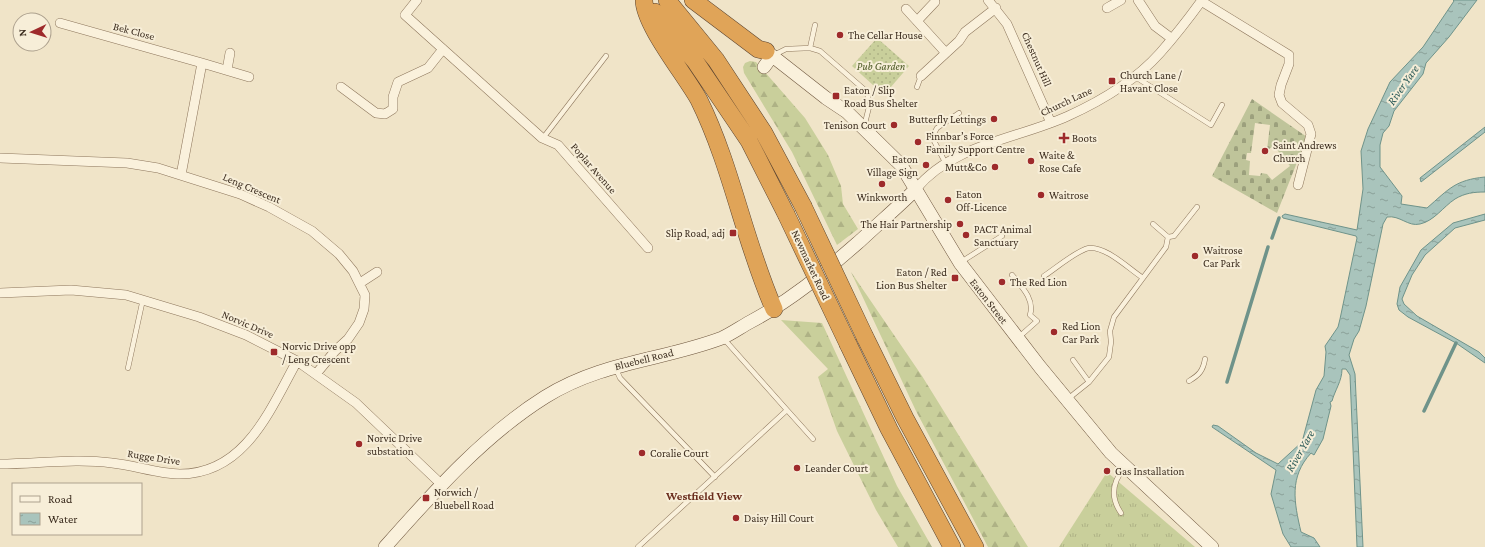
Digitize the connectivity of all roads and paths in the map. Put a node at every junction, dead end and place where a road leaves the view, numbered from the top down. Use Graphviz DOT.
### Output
graph roads {
  1 [pos="417,0"];
  2 [pos="644,0"];
  3 [pos="667,0"];
  4 [pos="693,0"];
  5 [pos="988,0"];
  6 [pos="1121,0"];
  7 [pos="1138,0"];
  8 [pos="1202,0"];
  9 [pos="935,2"];
  10 [pos="996,8"];
  11 [pos="1107,8"];
  12 [pos="906,9"];
  13 [pos="917,21"];
  14 [pos="60,23"];
  15 [pos="815,25"];
  16 [pos="1171,38"];
  17 [pos="810,48"];
  18 [pos="443,49"];
  19 [pos="230,53"];
  20 [pos="946,53"];
  21 [pos="606,56"];
  22 [pos="767,58"];
  23 [pos="202,62"];
  24 [pos="226,70"];
  25 [pos="921,76"];
  26 [pos="1134,76"];
  27 [pos="249,77"];
  28 [pos="341,87"];
  29 [pos="916,87"];
  30 [pos="1222,105"];
  31 [pos="959,113"];
  32 [pos="1051,123"];
  33 [pos="864,128"];
  34 [pos="543,138"];
  35 [pos="0,158"];
  36 [pos="946,164"];
  37 [pos="181,175"];
  38 [pos="1298,185"];
  39 [pos="916,189"];
  40 [pos="1197,207"];
  41 [pos="1153,224"];
  42 [pos="1002,236"];
  43 [pos="1168,237"];
  44 [pos="648,248"];
  45 [pos="960,263"];
  46 [pos="377,272"];
  47 [pos="1012,274"];
  48 [pos="1044,276"];
  49 [pos="1143,278"];
  50 [pos="360,283"];
  51 [pos="0,293"];
  52 [pos="143,299"];
  53 [pos="774,309"];
  54 [pos="723,337"];
  55 [pos="1018,338"];
  56 [pos="1204,359"];
  57 [pos="1073,360"];
  58 [pos="297,361"];
  59 [pos="614,366"];
  60 [pos="128,368"];
  61 [pos="316,374"];
  62 [pos="1189,381"];
  63 [pos="1089,382"];
  64 [pos="1068,400"];
  65 [pos="787,410"];
  66 [pos="813,439"];
  67 [pos="0,464"];
  68 [pos="1126,466"];
  69 [pos="715,478"];
  70 [pos="441,484"];
  71 [pos="1121,513"];
  72 [pos="385,547"];
  73 [pos="638,547"];
  74 [pos="952,547"];
  75 [pos="975,547"];
  76 [pos="1212,547"];
  1 -- 18 [label="street, Poplar Avenue"];
  2 -- 53 [label="highway"];
  2 -- 74 [label="highway, Newmarket Road, bridge"];
  3 -- 75 [label="highway, Newmarket Road, bridge"];
  4 -- 22 [label="highway"];
  5 -- 10 [label="street, Chestnut Hill"];
  6 -- 11 [label="street"];
  7 -- 16 [label="street"];
  8 -- 16 [label="street, Church Lane"];
  8 -- 38 [label="street"];
  9 -- 13 [label="street"];
  10 -- 20 [label="street"];
  10 -- 32 [label="street, Chestnut Hill"];
  12 -- 13 [label="street"];
  13 -- 20 [label="street"];
  14 -- 23 [label="street, Bek Close"];
  15 -- 17 [label="lane"];
  16 -- 26 [label="street, Church Lane"];
  17 -- 22 [label="lane"];
  17 -- 33 [label="lane"];
  18 -- 28 [label="street"];
  18 -- 34 [label="street, Poplar Avenue"];
  19 -- 24 [label="street"];
  20 -- 25 [label="street"];
  21 -- 34 [label="lane"];
  22 -- 33 [label="street, Eaton Street"];
  23 -- 24 [label="street, Bek Close"];
  23 -- 37 [label="street"];
  24 -- 27 [label="street, Bek Close"];
  25 -- 29 [label="lane"];
  26 -- 30 [label="lane"];
  26 -- 32 [label="street, Church Lane"];
  31 -- 36 [label="lane"];
  32 -- 36 [label="street, Church Lane"];
  33 -- 39 [label="street, Eaton Street"];
  34 -- 44 [label="street, Poplar Avenue"];
  35 -- 37 [label="street, Leng Crescent"];
  36 -- 39 [label="street, Church Lane"];
  37 -- 50 [label="street, Leng Crescent"];
  39 -- 45 [label="street, Eaton Street"];
  39 -- 53 [label="street, Bluebell Road"];
  40 -- 43 [label="lane"];
  41 -- 43 [label="lane"];
  42 -- 45 [label="lane"];
  43 -- 49 [label="lane"];
  45 -- 55 [label="street, Eaton Street"];
  46 -- 50 [label="street"];
  47 -- 55 [label="lane"];
  48 -- 49 [label="lane"];
  49 -- 63 [label="lane"];
  50 -- 61 [label="street, Leng Crescent"];
  51 -- 52 [label="street, Norvic Drive"];
  52 -- 58 [label="street, Norvic Drive"];
  52 -- 60 [label="lane"];
  53 -- 54 [label="street, Bluebell Road"];
  54 -- 59 [label="street, Bluebell Road"];
  54 -- 65 [label="lane"];
  55 -- 64 [label="street, Eaton Street"];
  56 -- 62 [label="lane"];
  57 -- 63 [label="lane"];
  58 -- 61 [label="street, Norvic Drive"];
  58 -- 67 [label="street, Rugge Drive"];
  59 -- 69 [label="lane"];
  59 -- 70 [label="street, Bluebell Road"];
  61 -- 70 [label="street, Norvic Drive"];
  63 -- 64 [label="lane"];
  64 -- 68 [label="street, Eaton Street"];
  65 -- 66 [label="lane"];
  65 -- 69 [label="lane"];
  68 -- 71 [label="lane"];
  68 -- 76 [label="street, Eaton Street"];
  69 -- 73 [label="lane"];
  70 -- 72 [label="street, Bluebell Road"];
}
